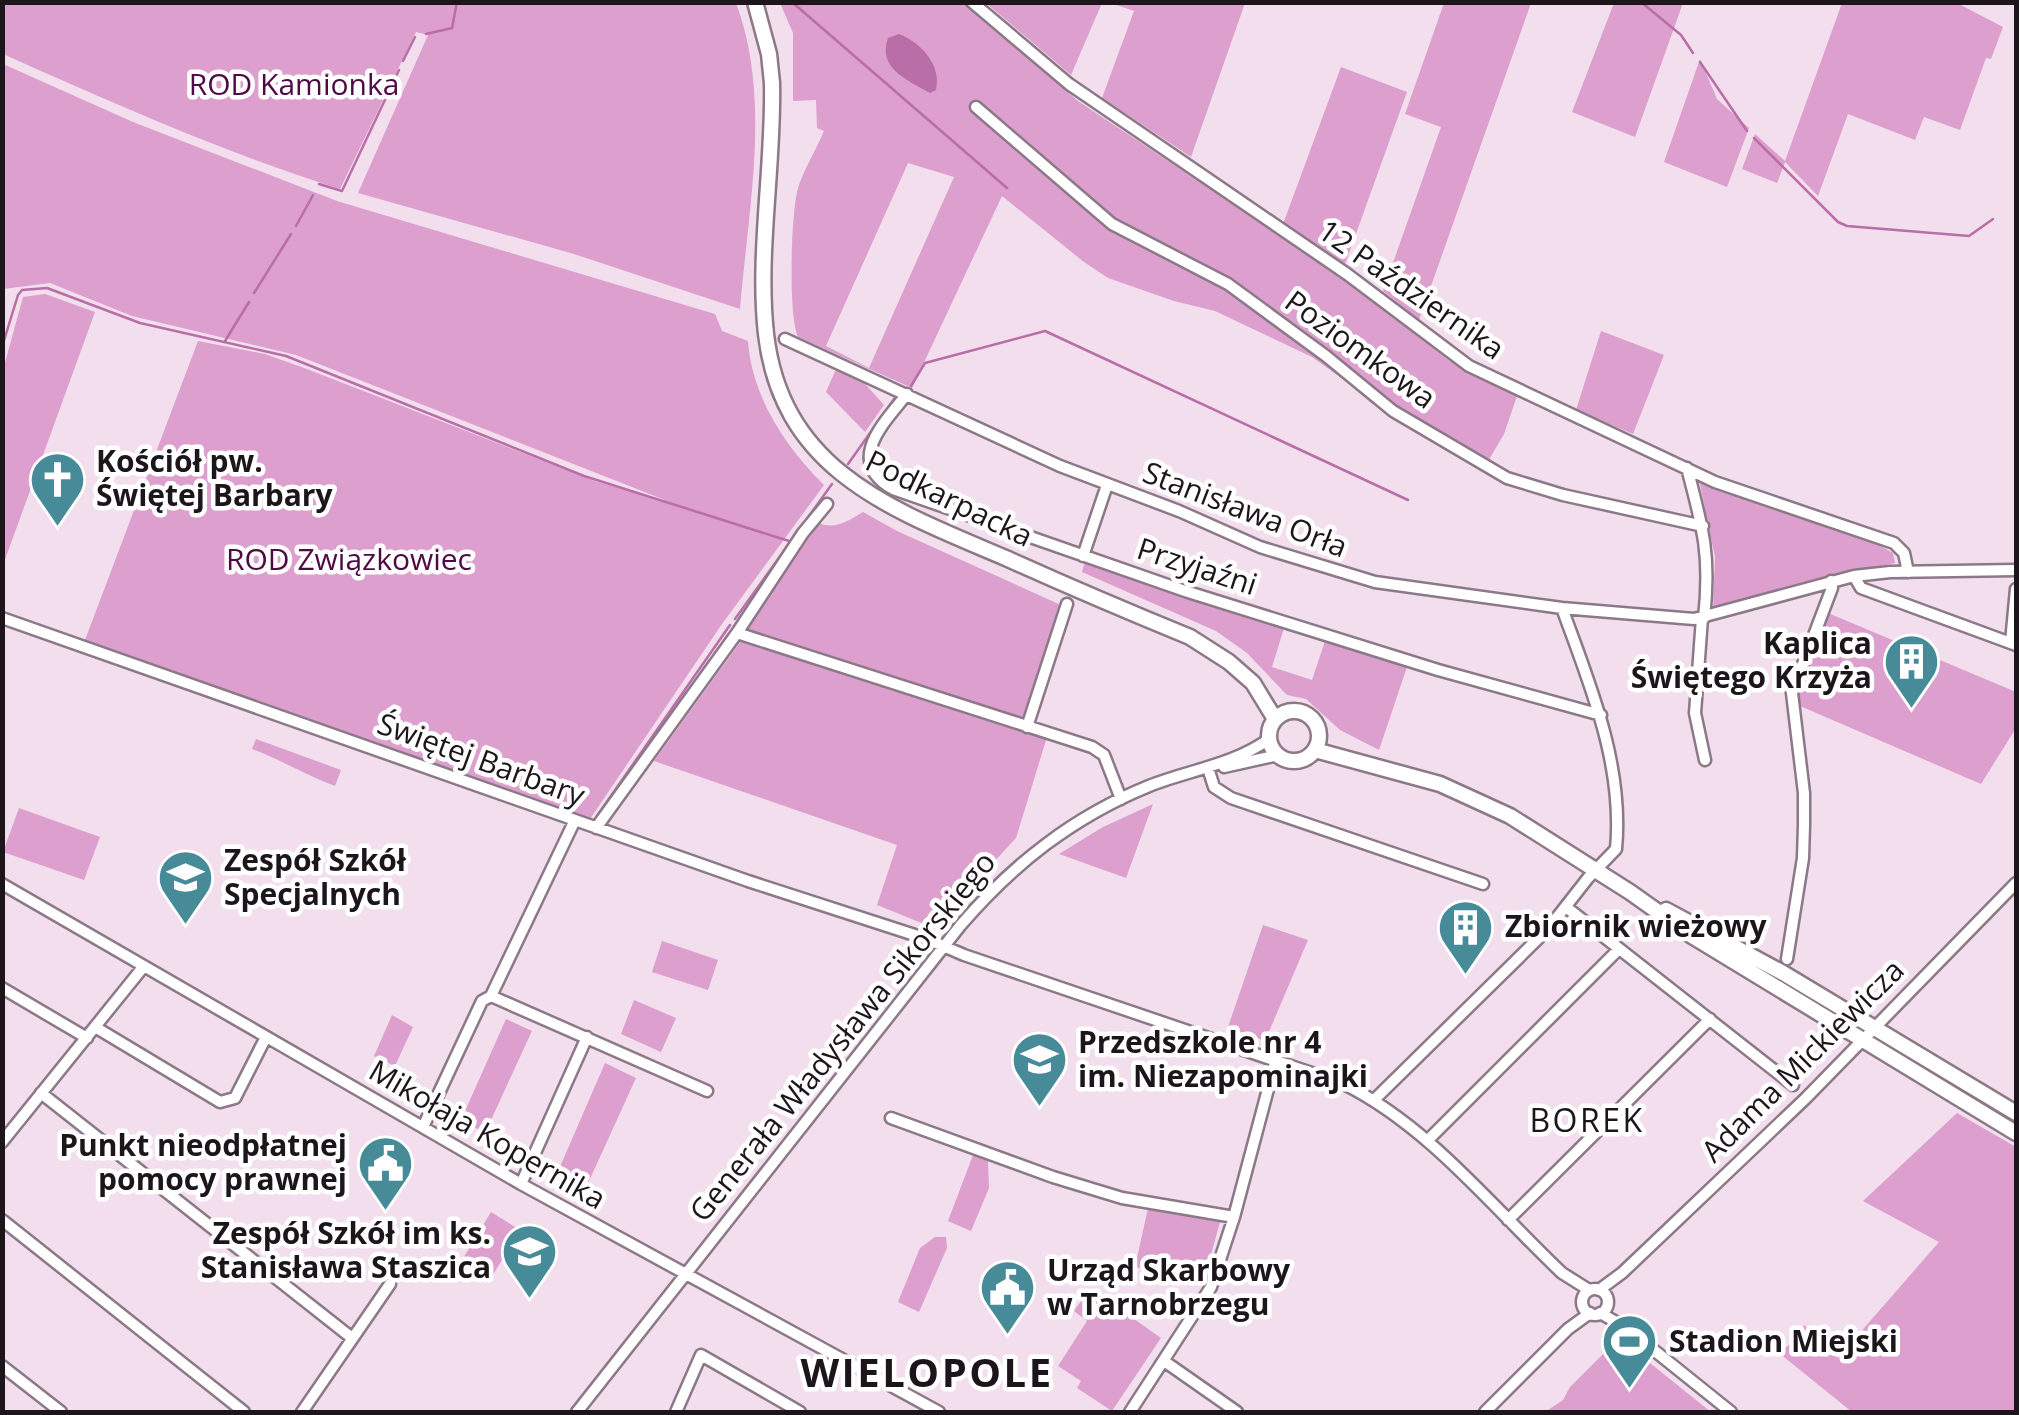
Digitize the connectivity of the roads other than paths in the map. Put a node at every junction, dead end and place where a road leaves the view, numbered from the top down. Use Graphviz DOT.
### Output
graph roads {
  1 [pos="755,2"];
  2 [pos="972,2"];
  3 [pos="976,107"];
  4 [pos="785,340"];
  5 [pos="908,394"];
  6 [pos="1687,468"];
  7 [pos="1108,485"];
  8 [pos="827,504"];
  9 [pos="1702,526"];
  10 [pos="1083,556"];
  11 [pos="2016,570"];
  12 [pos="1908,572"];
  13 [pos="1854,576"];
  14 [pos="1832,581"];
  15 [pos="2016,589"];
  16 [pos="1066,604"];
  17 [pos="1562,608"];
  18 [pos="2,618"];
  19 [pos="1703,618"];
  20 [pos="737,633"];
  21 [pos="2014,644"];
  22 [pos="1601,715"];
  23 [pos="1280,716"];
  24 [pos="1026,727"];
  25 [pos="1269,739"];
  26 [pos="1317,744"];
  27 [pos="1278,756"];
  28 [pos="1705,760"];
  29 [pos="1208,768"];
  30 [pos="1121,799"];
  31 [pos="575,820"];
  32 [pos="596,828"];
  33 [pos="1595,869"];
  34 [pos="2016,883"];
  35 [pos="1483,884"];
  36 [pos="4,887"];
  37 [pos="1630,892"];
  38 [pos="1566,907"];
  39 [pos="944,947"];
  40 [pos="1619,949"];
  41 [pos="1787,958"];
  42 [pos="144,966"];
  43 [pos="2,988"];
  44 [pos="490,996"];
  45 [pos="1710,1019"];
  46 [pos="95,1027"];
  47 [pos="1872,1027"];
  48 [pos="266,1037"];
  49 [pos="587,1037"];
  50 [pos="87,1038"];
  51 [pos="1861,1040"];
  52 [pos="1276,1060"];
  53 [pos="1793,1085"];
  54 [pos="708,1091"];
  55 [pos="41,1093"];
  56 [pos="1375,1099"];
  57 [pos="2016,1113"];
  58 [pos="891,1118"];
  59 [pos="423,1127"];
  60 [pos="2016,1133"];
  61 [pos="2,1142"];
  62 [pos="1427,1142"];
  63 [pos="520,1184"];
  64 [pos="1234,1217"];
  65 [pos="2,1220"];
  66 [pos="1508,1220"];
  67 [pos="683,1275"];
  68 [pos="390,1284"];
  69 [pos="1595,1302"];
  70 [pos="352,1338"];
  71 [pos="1164,1361"];
  72 [pos="2,1366"];
  73 [pos="934,1411"];
  74 [pos="61,1412"];
  75 [pos="244,1412"];
  76 [pos="302,1412"];
  77 [pos="577,1412"];
  78 [pos="676,1412"];
  79 [pos="800,1412"];
  80 [pos="1130,1412"];
  81 [pos="1238,1412"];
  82 [pos="1485,1412"];
  83 [pos="1731,1412"];
  1 -- 23 [label="main road, Podkarpacka"];
  2 -- 6 [label="street, 12 Października"];
  3 -- 9 [label="street, Poziomkowa"];
  4 -- 5 [label="street, Stanisława Orła"];
  5 -- 7 [label="street, Stanisława Orła"];
  5 -- 10 [label="street, Przyjaźni"];
  6 -- 9 [label="street"];
  6 -- 12 [label="street, 12 Października"];
  7 -- 10 [label="street"];
  7 -- 17 [label="street, Stanisława Orła"];
  8 -- 20 [label="street"];
  9 -- 19 [label="street"];
  10 -- 22 [label="street, Przyjaźni"];
  11 -- 12 [label="street, Stanisława Orła"];
  12 -- 13 [label="street, Stanisława Orła"];
  13 -- 14 [label="street, Stanisława Orła"];
  13 -- 21 [label="street"];
  14 -- 19 [label="street, Stanisława Orła"];
  14 -- 41 [label="street"];
  15 -- 21 [label="street"];
  16 -- 24 [label="street"];
  17 -- 19 [label="street, Stanisława Orła"];
  17 -- 22 [label="street"];
  18 -- 31 [label="street, Świętej Barbary"];
  19 -- 28 [label="street"];
  20 -- 24 [label="street"];
  20 -- 32 [label="street"];
  22 -- 33 [label="street"];
  23 -- 25 [label="main road"];
  23 -- 26 [label="main road"];
  24 -- 30 [label="street"];
  25 -- 27 [label="main road"];
  25 -- 29 [label="street, Generała Władysława Sikorskiego"];
  26 -- 27 [label="main road"];
  26 -- 33 [label="main road"];
  27 -- 29 [label="street, Generała Władysława Sikorskiego"];
  29 -- 30 [label="street, Generała Władysława Sikorskiego"];
  29 -- 35 [label="street"];
  30 -- 39 [label="street, Generała Władysława Sikorskiego"];
  31 -- 32 [label="street, Świętej Barbary"];
  31 -- 44 [label="street"];
  32 -- 39 [label="street, Świętej Barbary"];
  33 -- 37 [label="main road"];
  33 -- 38 [label="street"];
  34 -- 47 [label="street, Adama Mickiewicza"];
  36 -- 42 [label="street, Mikołaja Kopernika"];
  37 -- 47 [label="main road"];
  37 -- 51 [label="main road"];
  38 -- 40 [label="street"];
  38 -- 56 [label="street"];
  39 -- 52 [label="street, Świętej Barbary"];
  39 -- 67 [label="street, Generała Władysława Sikorskiego"];
  40 -- 45 [label="street"];
  40 -- 62 [label="street"];
  42 -- 46 [label="street"];
  42 -- 48 [label="street, Mikołaja Kopernika"];
  43 -- 50 [label="street"];
  44 -- 49 [label="street"];
  44 -- 59 [label="street"];
  45 -- 53 [label="street"];
  45 -- 66 [label="street"];
  46 -- 48 [label="street"];
  46 -- 50 [label="street"];
  47 -- 51 [label="street, Adama Mickiewicza"];
  47 -- 57 [label="main road"];
  48 -- 59 [label="street, Mikołaja Kopernika"];
  49 -- 54 [label="street"];
  49 -- 63 [label="street"];
  50 -- 55 [label="street"];
  51 -- 60 [label="main road"];
  51 -- 69 [label="street, Adama Mickiewicza"];
  52 -- 56 [label="street, Świętej Barbary"];
  52 -- 64 [label="street"];
  55 -- 61 [label="street"];
  55 -- 70 [label="street"];
  56 -- 62 [label="street, Świętej Barbary"];
  58 -- 64 [label="street"];
  59 -- 63 [label="street, Mikołaja Kopernika"];
  62 -- 66 [label="street, Świętej Barbary"];
  63 -- 67 [label="street, Mikołaja Kopernika"];
  64 -- 71 [label="street"];
  65 -- 75 [label="street"];
  66 -- 69 [label="street, Świętej Barbary"];
  67 -- 73 [label="street, Mikołaja Kopernika"];
  67 -- 77 [label="street, Generała Władysława Sikorskiego"];
  68 -- 70 [label="street"];
  69 -- 82 [label="street, Adama Mickiewicza"];
  69 -- 83 [label="street, Świętej Barbary"];
  70 -- 76 [label="street"];
  71 -- 80 [label="street"];
  71 -- 81 [label="street"];
  72 -- 74 [label="street"];
  78 -- 79 [label="street"];
}
